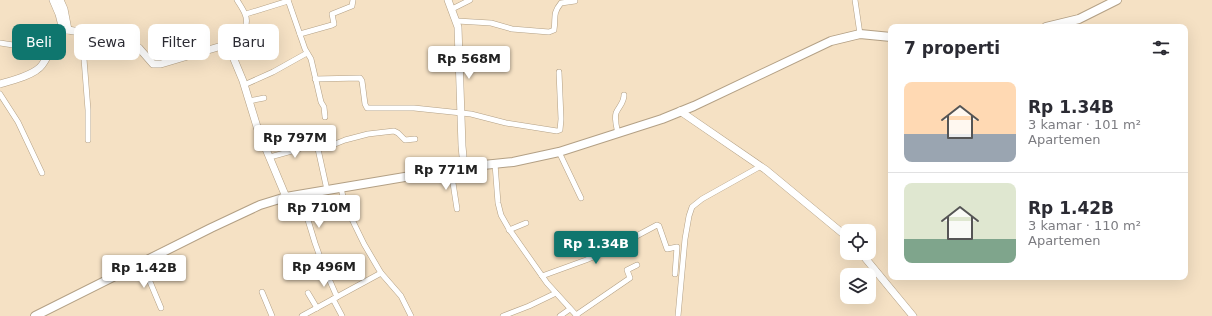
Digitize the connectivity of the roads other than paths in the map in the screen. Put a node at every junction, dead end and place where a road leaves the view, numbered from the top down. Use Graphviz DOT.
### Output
graph roads {
  1 [pos="53,0"];
  2 [pos="60,0"];
  3 [pos="237,0"];
  4 [pos="353,0"];
  5 [pos="448,0"];
  6 [pos="470,0"];
  7 [pos="856,0"];
  8 [pos="1117,0"];
  9 [pos="288,1"];
  10 [pos="563,1"];
  11 [pos="575,1"];
  12 [pos="452,9"];
  13 [pos="246,14"];
  14 [pos="457,21"];
  15 [pos="63,24"];
  16 [pos="65,24"];
  17 [pos="246,24"];
  18 [pos="1058,24"];
  19 [pos="300,34"];
  20 [pos="860,34"];
  21 [pos="888,37"];
  22 [pos="0,42"];
  23 [pos="12,45"];
  24 [pos="218,47"];
  25 [pos="140,49"];
  26 [pos="307,53"];
  27 [pos="45,60"];
  28 [pos="83,60"];
  29 [pos="234,60"];
  30 [pos="559,72"];
  31 [pos="315,79"];
  32 [pos="0,84"];
  33 [pos="244,85"];
  34 [pos="0,94"];
  35 [pos="624,95"];
  36 [pos="264,98"];
  37 [pos="248,101"];
  38 [pos="680,111"];
  39 [pos="461,113"];
  40 [pos="325,117"];
  41 [pos="618,134"];
  42 [pos="415,139"];
  43 [pos="88,140"];
  44 [pos="324,146"];
  45 [pos="559,152"];
  46 [pos="270,157"];
  47 [pos="495,164"];
  48 [pos="761,166"];
  49 [pos="464,168"];
  50 [pos="451,170"];
  51 [pos="42,173"];
  52 [pos="341,188"];
  53 [pos="327,190"];
  54 [pos="300,194"];
  55 [pos="286,197"];
  56 [pos="580,198"];
  57 [pos="457,209"];
  58 [pos="526,223"];
  59 [pos="509,230"];
  60 [pos="840,231"];
  61 [pos="867,260"];
  62 [pos="140,263"];
  63 [pos="637,265"];
  64 [pos="678,266"];
  65 [pos="380,273"];
  66 [pos="675,274"];
  67 [pos="542,276"];
  68 [pos="262,292"];
  69 [pos="308,293"];
  70 [pos="556,293"];
  71 [pos="335,298"];
  72 [pos="161,308"];
  73 [pos="317,308"];
  74 [pos="570,309"];
  75 [pos="576,315"];
  76 [pos="35,316"];
  77 [pos="272,316"];
  78 [pos="302,316"];
  79 [pos="342,316"];
  80 [pos="411,316"];
  81 [pos="503,316"];
  82 [pos="560,316"];
  83 [pos="678,316"];
  84 [pos="913,316"];
  1 -- 15 [label="street"];
  2 -- 16 [label="street"];
  3 -- 13 [label="street"];
  4 -- 19 [label="street"];
  5 -- 12 [label="street"];
  6 -- 12 [label="street"];
  7 -- 20 [label="street"];
  8 -- 18 [label="main road"];
  9 -- 13 [label="street"];
  9 -- 19 [label="street"];
  10 -- 11 [label="street"];
  10 -- 14 [label="street"];
  12 -- 14 [label="street"];
  13 -- 17 [label="street"];
  14 -- 39 [label="street"];
  19 -- 26 [label="street"];
  20 -- 21 [label="main road"];
  20 -- 38 [label="main road"];
  22 -- 23 [label="street"];
  24 -- 25 [label="street"];
  26 -- 31 [label="street"];
  26 -- 33 [label="street"];
  27 -- 32 [label="street"];
  28 -- 43 [label="street"];
  29 -- 33 [label="street"];
  30 -- 39 [label="street"];
  31 -- 39 [label="street"];
  31 -- 40 [label="street"];
  33 -- 37 [label="street"];
  34 -- 51 [label="street"];
  35 -- 41 [label="street"];
  36 -- 37 [label="street"];
  37 -- 46 [label="street"];
  38 -- 41 [label="main road"];
  38 -- 48 [label="street"];
  39 -- 49 [label="street"];
  41 -- 45 [label="main road"];
  42 -- 44 [label="street"];
  44 -- 46 [label="street"];
  44 -- 53 [label="street"];
  45 -- 47 [label="main road"];
  45 -- 56 [label="street"];
  46 -- 55 [label="street"];
  47 -- 49 [label="main road"];
  47 -- 59 [label="street"];
  48 -- 60 [label="street"];
  48 -- 64 [label="street"];
  49 -- 50 [label="main road"];
  50 -- 52 [label="main road"];
  50 -- 57 [label="street"];
  52 -- 53 [label="main road"];
  52 -- 65 [label="street"];
  53 -- 54 [label="main road"];
  54 -- 55 [label="main road"];
  54 -- 71 [label="street"];
  55 -- 62 [label="main road"];
  58 -- 59 [label="street"];
  59 -- 67 [label="street"];
  61 -- 84 [label="street"];
  62 -- 72 [label="street"];
  62 -- 76 [label="main road"];
  63 -- 75 [label="street"];
  64 -- 66 [label="street"];
  64 -- 67 [label="street"];
  64 -- 83 [label="street"];
  65 -- 71 [label="street"];
  65 -- 80 [label="street"];
  67 -- 70 [label="street"];
  68 -- 77 [label="street"];
  69 -- 73 [label="street"];
  70 -- 74 [label="street"];
  70 -- 81 [label="street"];
  71 -- 73 [label="street"];
  71 -- 79 [label="street"];
  73 -- 78 [label="street"];
  74 -- 75 [label="street"];
  74 -- 82 [label="street"];
}
